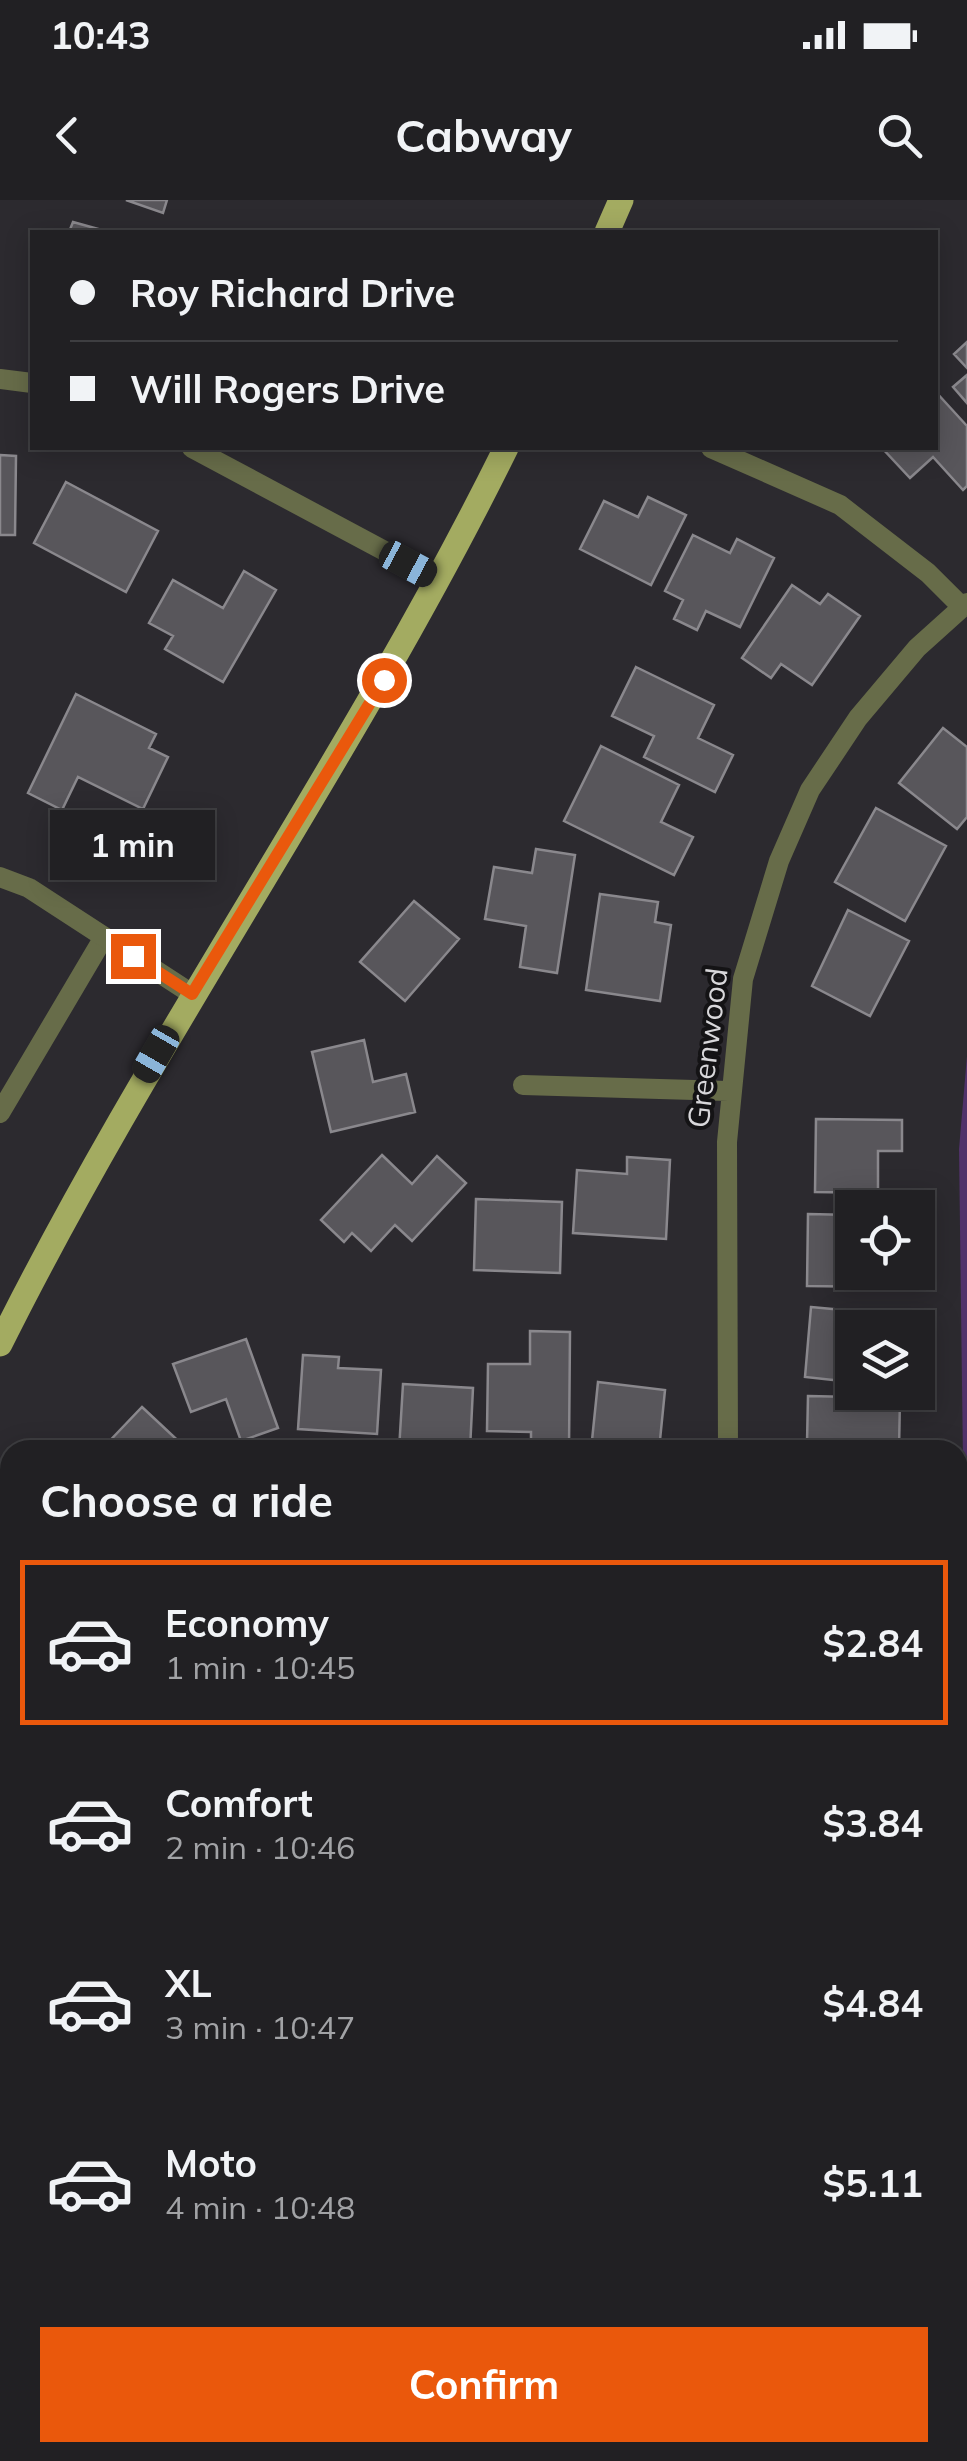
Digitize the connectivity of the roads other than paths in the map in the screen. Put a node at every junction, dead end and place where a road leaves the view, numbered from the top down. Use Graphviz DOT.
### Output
graph roads {
  1 [pos="621,200"];
  2 [pos="607,230"];
  3 [pos="0,379"];
  4 [pos="30,383"];
  5 [pos="196,450"];
  6 [pos="505,450"];
  7 [pos="716,450"];
  8 [pos="439,580"];
  9 [pos="964,605"];
  10 [pos="0,877"];
  11 [pos="104,937"];
  12 [pos="192,994"];
  13 [pos="523,1086"];
  14 [pos="728,1091"];
  15 [pos="0,1113"];
  16 [pos="0,1344"];
  17 [pos="728,1440"];
  1 -- 2 [label="main road"];
  3 -- 4 [label="street"];
  5 -- 8 [label="street"];
  6 -- 8 [label="main road"];
  7 -- 9 [label="street"];
  8 -- 12 [label="main road"];
  9 -- 14 [label="street, Greenwood"];
  10 -- 11 [label="street"];
  11 -- 12 [label="street"];
  11 -- 15 [label="street"];
  12 -- 16 [label="main road"];
  13 -- 14 [label="street"];
  14 -- 17 [label="street, Greenwood"];
}
